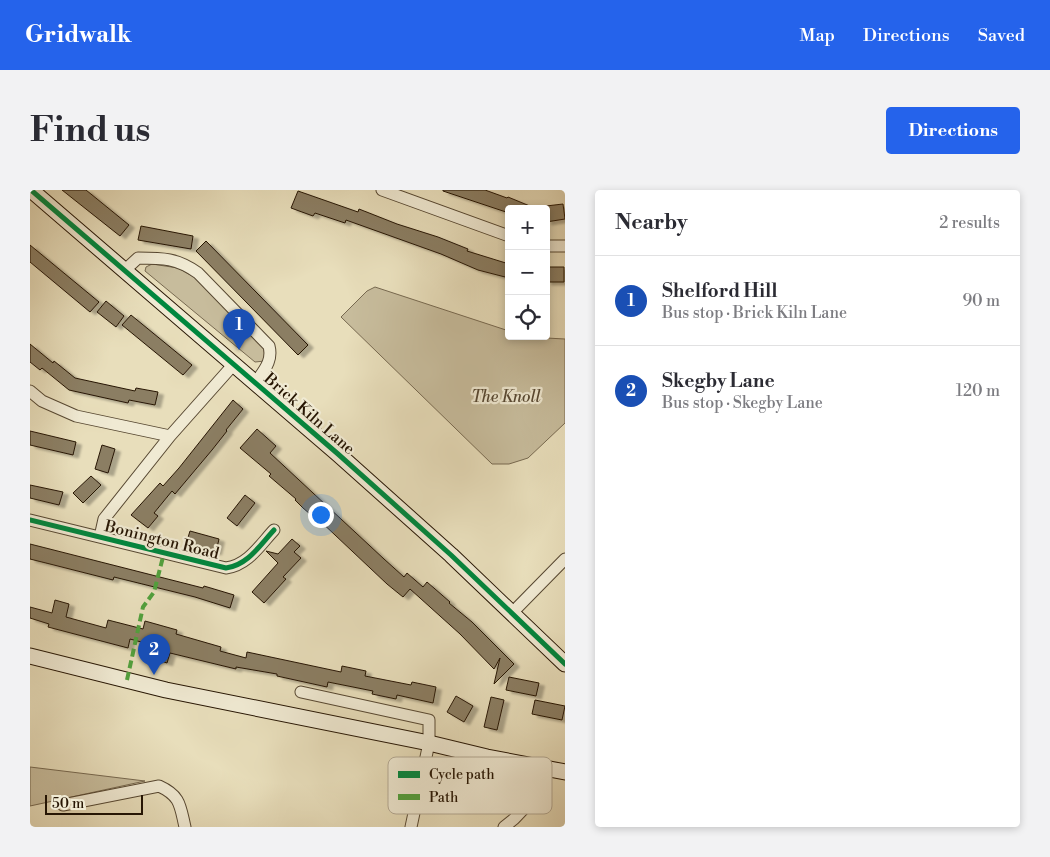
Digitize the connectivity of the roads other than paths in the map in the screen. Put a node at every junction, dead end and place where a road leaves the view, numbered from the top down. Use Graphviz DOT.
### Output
graph roads {
  1 [pos="31,190"];
  2 [pos="382,190"];
  3 [pos="505,235"];
  4 [pos="550,246"];
  5 [pos="565,246"];
  6 [pos="125,270"];
  7 [pos="234,364"];
  8 [pos="256,382"];
  9 [pos="30,391"];
  10 [pos="170,436"];
  11 [pos="30,520"];
  12 [pos="274,530"];
  13 [pos="100,537"];
  14 [pos="565,559"];
  15 [pos="512,612"];
  16 [pos="30,656"];
  17 [pos="565,664"];
  18 [pos="301,692"];
  19 [pos="429,743"];
  20 [pos="426,757"];
  21 [pos="487,757"];
  22 [pos="552,770"];
  23 [pos="565,772"];
  24 [pos="63,805"];
  25 [pos="414,814"];
  26 [pos="519,814"];
  27 [pos="185,827"];
  28 [pos="411,827"];
  29 [pos="504,827"];
  1 -- 6 [label="street, Brick Kiln Lane"];
  2 -- 3 [label="street"];
  4 -- 5 [label="street"];
  6 -- 7 [label="street, Brick Kiln Lane"];
  6 -- 8 [label="street, Brick Kiln Lane"];
  7 -- 8 [label="street, Brick Kiln Lane"];
  7 -- 10 [label="street"];
  8 -- 15 [label="street, Brick Kiln Lane"];
  9 -- 10 [label="street"];
  10 -- 13 [label="street"];
  11 -- 13 [label="street, Bonington Road"];
  12 -- 13 [label="street, Bonington Road"];
  14 -- 15 [label="street"];
  15 -- 17 [label="street, Brick Kiln Lane"];
  16 -- 19 [label="street"];
  18 -- 19 [label="street"];
  19 -- 20 [label="street"];
  19 -- 21 [label="street"];
  22 -- 23 [label="street"];
  24 -- 27 [label="street"];
  25 -- 28 [label="street"];
  26 -- 29 [label="street"];
}
